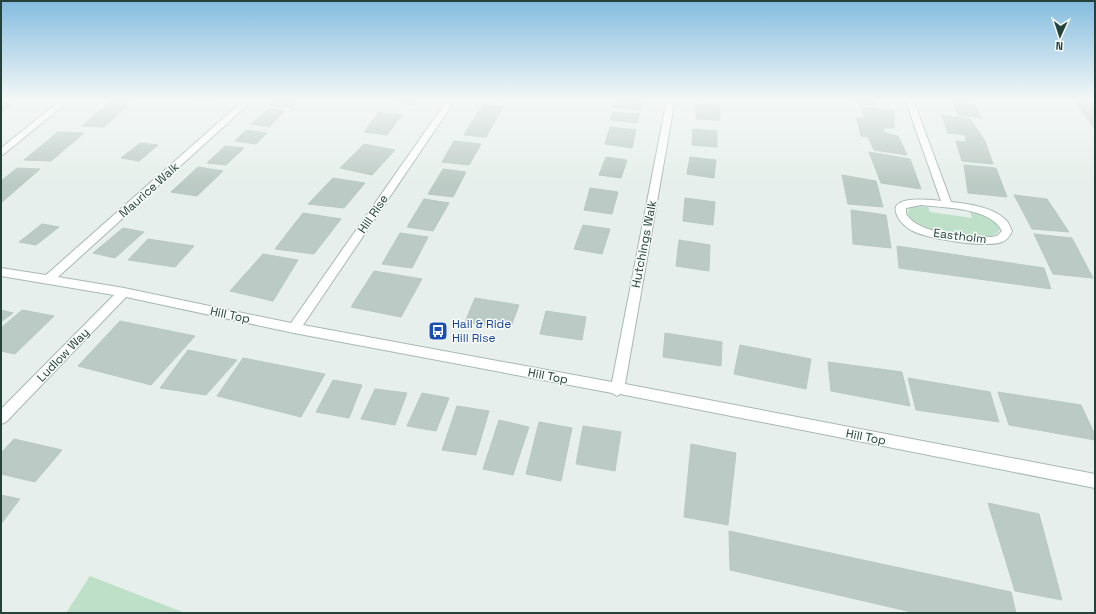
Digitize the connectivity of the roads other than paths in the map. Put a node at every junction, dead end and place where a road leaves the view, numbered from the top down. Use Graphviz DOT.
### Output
graph roads {
  1 [pos="31,128"];
  2 [pos="218,128"];
  3 [pos="432,128"];
  4 [pos="666,128"];
  5 [pos="919,128"];
  6 [pos="1,152"];
  7 [pos="947,206"];
  8 [pos="1,272"];
  9 [pos="48,280"];
  10 [pos="124,292"];
  11 [pos="294,328"];
  12 [pos="617,390"];
  13 [pos="1,418"];
  14 [pos="1095,481"];
  1 -- 6 [label="street"];
  2 -- 9 [label="street, Maurice Walk"];
  3 -- 11 [label="street, Hill Rise"];
  4 -- 12 [label="street, Hutchings Walk"];
  5 -- 7 [label="street"];
  7 -- 7 [label="street, Eastholm"];
  8 -- 9 [label="street, Hill Top"];
  9 -- 10 [label="street, Hill Top"];
  10 -- 11 [label="street, Hill Top"];
  10 -- 13 [label="street, Ludlow Way"];
  11 -- 12 [label="street, Hill Top"];
  12 -- 14 [label="street, Hill Top"];
}
